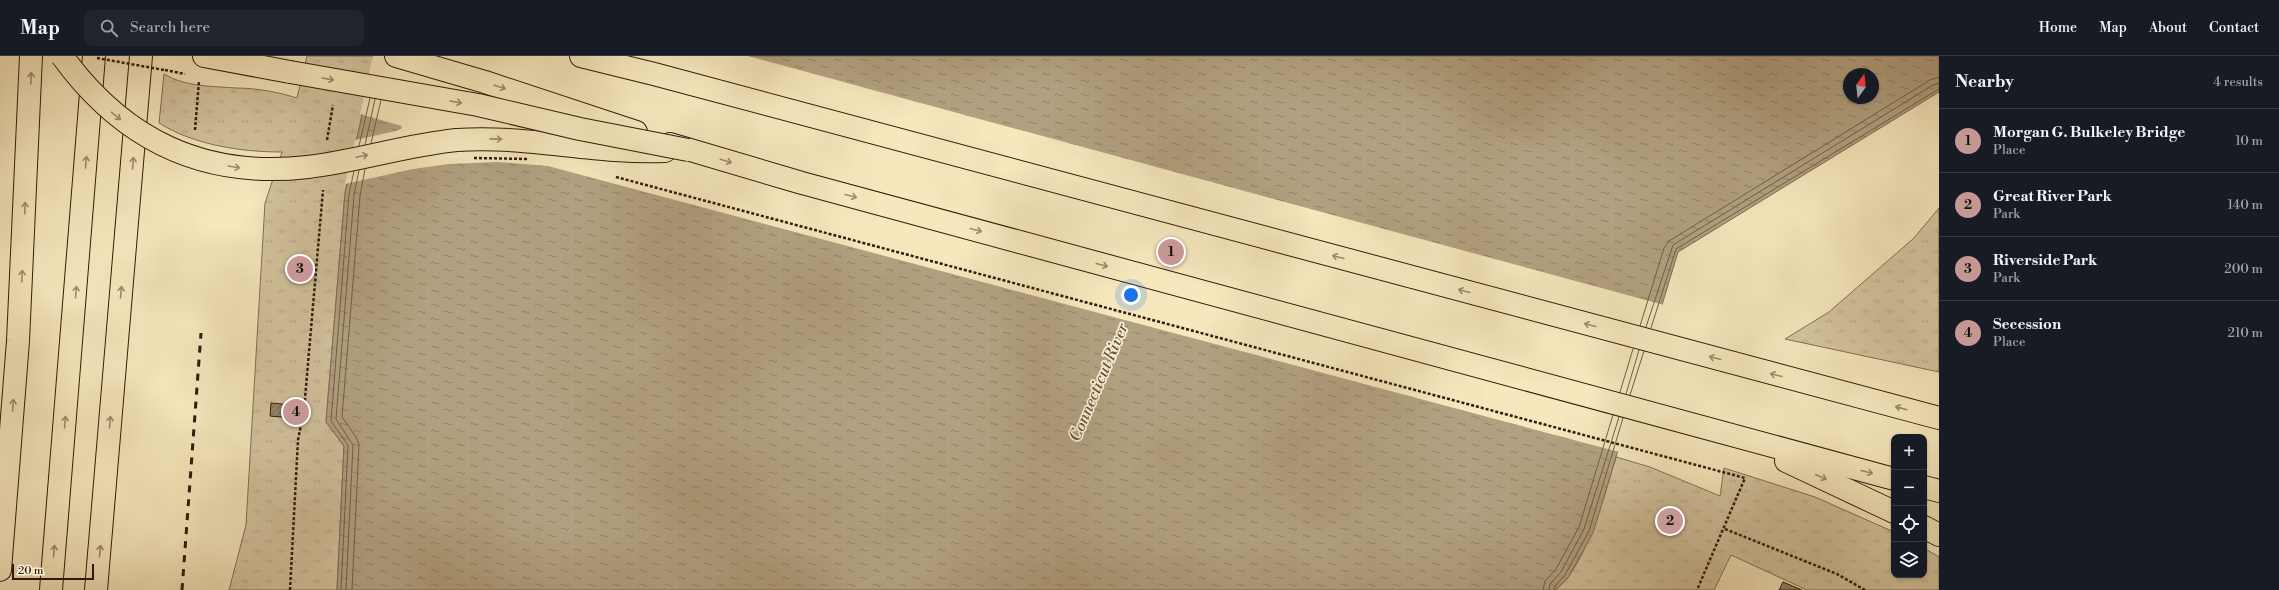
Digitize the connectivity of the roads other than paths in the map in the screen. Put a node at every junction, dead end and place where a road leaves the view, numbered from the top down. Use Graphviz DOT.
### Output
graph roads {
  1 [pos="31,56"];
  2 [pos="62,56"];
  3 [pos="141,56"];
  4 [pos="204,56"];
  5 [pos="396,56"];
  6 [pos="581,56"];
  7 [pos="628,56"];
  8 [pos="95,57"];
  9 [pos="654,74"];
  10 [pos="688,150"];
  11 [pos="1939,418"];
  12 [pos="1735,436"];
  13 [pos="1891,478"];
  14 [pos="1927,488"];
  15 [pos="1939,491"];
  16 [pos="1891,511"];
  17 [pos="1927,528"];
  18 [pos="1939,534"];
  19 [pos="0,570"];
  20 [pos="51,590"];
  21 [pos="96,590"];
  19 -- 1 [label="highway, one-way"];
  2 -- 10 [label="highway, one-way, bridge"];
  21 -- 3 [label="highway, one-way"];
  4 -- 10 [label="highway, one-way, bridge"];
  5 -- 10 [label="highway, one-way, bridge"];
  6 -- 9 [label="highway"];
  7 -- 9 [label="highway"];
  20 -- 8 [label="highway, one-way"];
  11 -- 9 [label="highway, one-way"];
  10 -- 12 [label="highway, one-way"];
  12 -- 13 [label="highway, one-way"];
  12 -- 16 [label="highway, one-way"];
  14 -- 15 [label="highway"];
  17 -- 18 [label="highway"];
}
